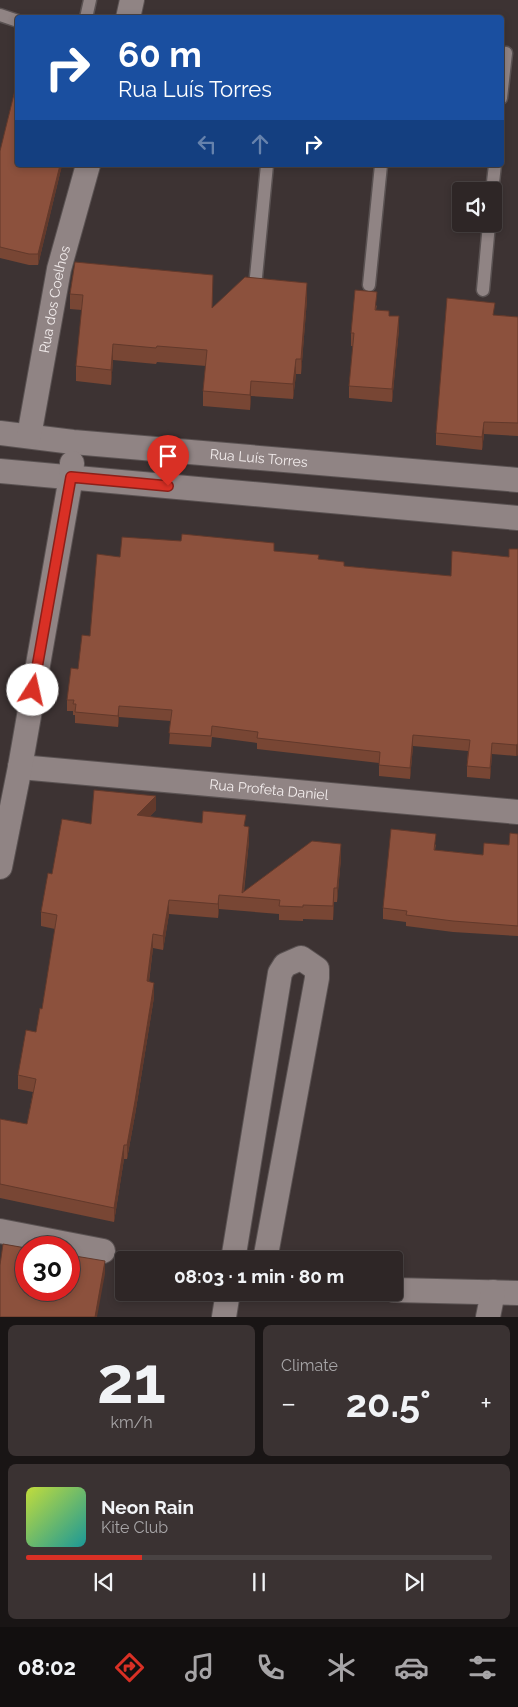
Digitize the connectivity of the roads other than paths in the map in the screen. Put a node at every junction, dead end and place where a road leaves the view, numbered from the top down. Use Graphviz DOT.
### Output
graph roads {
  1 [pos="90,0"];
  2 [pos="132,0"];
  3 [pos="0,15"];
  4 [pos="87,15"];
  5 [pos="128,15"];
  6 [pos="15,20"];
  7 [pos="508,53"];
  8 [pos="504,79"];
  9 [pos="87,167"];
  10 [pos="268,167"];
  11 [pos="381,167"];
  12 [pos="495,167"];
  13 [pos="493,182"];
  14 [pos="488,232"];
  15 [pos="256,278"];
  16 [pos="370,285"];
  17 [pos="483,290"];
  18 [pos="0,433"];
  19 [pos="29,436"];
  20 [pos="73,442"];
  21 [pos="0,471"];
  22 [pos="71,477"];
  23 [pos="518,480"];
  24 [pos="518,518"];
  25 [pos="20,767"];
  26 [pos="518,812"];
  27 [pos="0,867"];
  28 [pos="0,1231"];
  29 [pos="103,1251"];
  30 [pos="234,1251"];
  31 [pos="267,1251"];
  32 [pos="403,1290"];
  33 [pos="493,1292"];
  34 [pos="518,1293"];
  35 [pos="227,1301"];
  36 [pos="224,1317"];
  37 [pos="488,1317"];
  1 -- 4 [label="lane"];
  2 -- 5 [label="street"];
  3 -- 6 [label="lane"];
  7 -- 8 [label="lane"];
  9 -- 19 [label="street, Rua dos Coelhos"];
  10 -- 15 [label="lane"];
  11 -- 16 [label="lane"];
  12 -- 13 [label="lane"];
  14 -- 17 [label="lane"];
  18 -- 19 [label="street, Rua Luís Torres"];
  19 -- 20 [label="street, Rua Luís Torres"];
  20 -- 22 [label="street"];
  20 -- 23 [label="street, Rua Luís Torres"];
  21 -- 22 [label="street"];
  22 -- 24 [label="street"];
  22 -- 25 [label="street"];
  25 -- 26 [label="street, Rua Profeta Daniel"];
  25 -- 27 [label="street"];
  28 -- 29 [label="street"];
  30 -- 31 [label="street"];
  32 -- 33 [label="street"];
  33 -- 34 [label="street"];
  33 -- 37 [label="street"];
  35 -- 36 [label="street"];
}
